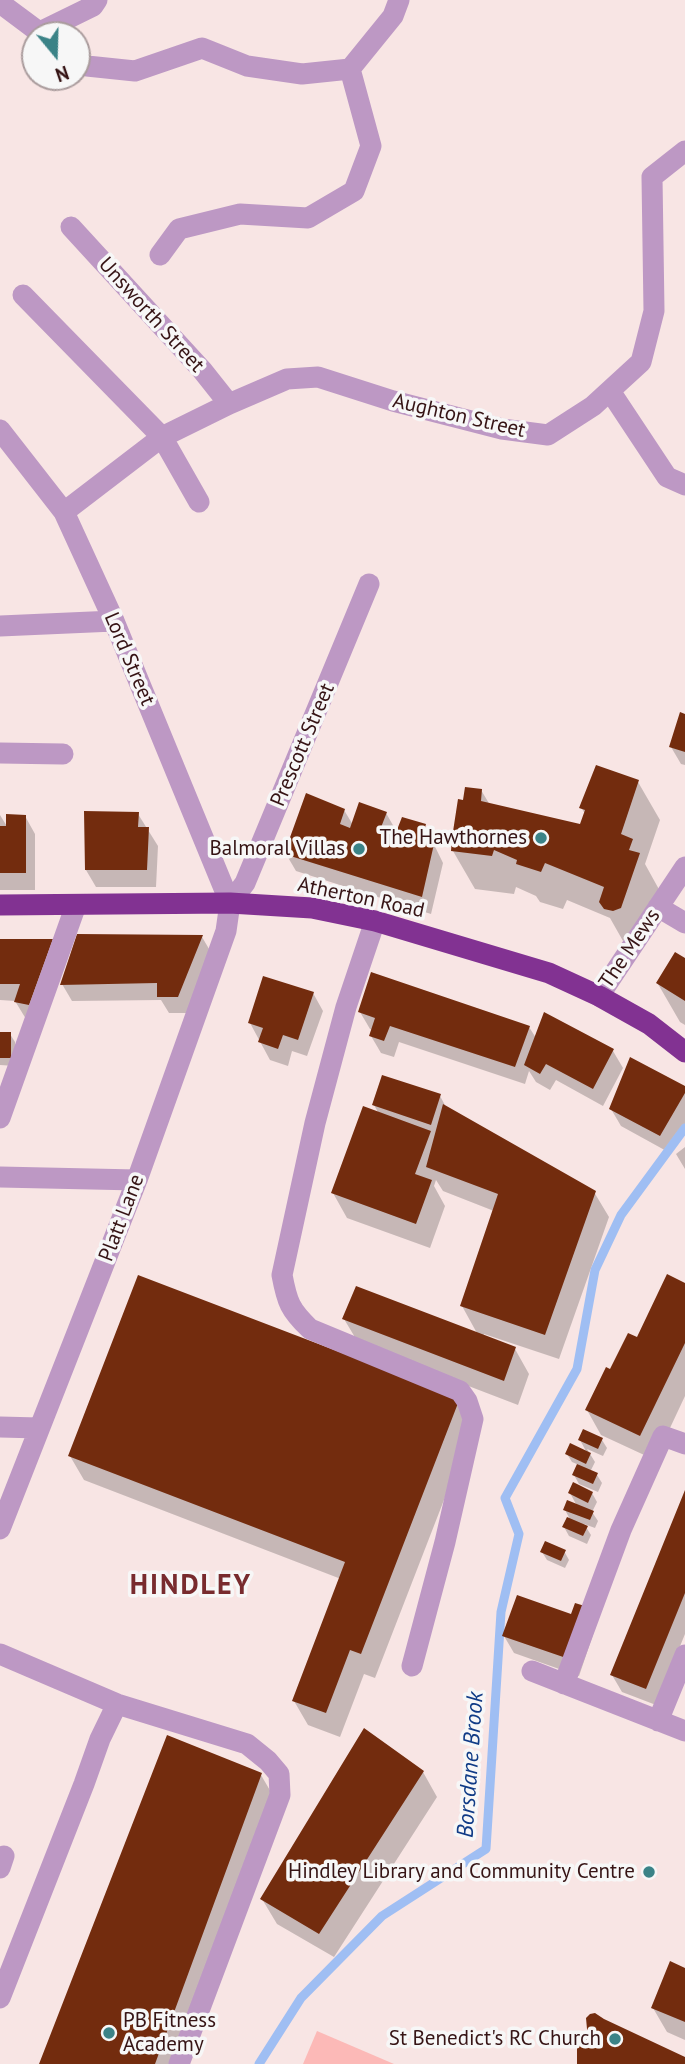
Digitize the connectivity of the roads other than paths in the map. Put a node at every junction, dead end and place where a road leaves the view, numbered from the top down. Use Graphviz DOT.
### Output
graph roads {
  1 [pos="97,0"];
  2 [pos="399,0"];
  3 [pos="0,3"];
  4 [pos="24,21"];
  5 [pos="65,21"];
  6 [pos="91,66"];
  7 [pos="350,69"];
  8 [pos="685,151"];
  9 [pos="71,227"];
  10 [pos="160,255"];
  11 [pos="23,295"];
  12 [pos="610,391"];
  13 [pos="229,404"];
  14 [pos="0,430"];
  15 [pos="162,437"];
  16 [pos="685,485"];
  17 [pos="200,502"];
  18 [pos="64,512"];
  19 [pos="369,584"];
  20 [pos="114,621"];
  21 [pos="0,626"];
  22 [pos="0,753"];
  23 [pos="63,754"];
  24 [pos="685,867"];
  25 [pos="230,903"];
  26 [pos="0,905"];
  27 [pos="76,905"];
  28 [pos="658,907"];
  29 [pos="375,921"];
  30 [pos="685,923"];
  31 [pos="599,996"];
  32 [pos="685,1052"];
  33 [pos="7,1078"];
  34 [pos="0,1118"];
  35 [pos="0,1177"];
  36 [pos="137,1181"];
  37 [pos="0,1427"];
  38 [pos="40,1428"];
  39 [pos="685,1444"];
  40 [pos="0,1529"];
  41 [pos="0,1654"];
  42 [pos="685,1655"];
  43 [pos="412,1666"];
  44 [pos="532,1671"];
  45 [pos="564,1684"];
  46 [pos="117,1704"];
  47 [pos="658,1721"];
  48 [pos="685,1731"];
  49 [pos="0,1998"];
  50 [pos="179,2064"];
  1 -- 5 [label="street"];
  2 -- 7 [label="street"];
  3 -- 4 [label="street"];
  6 -- 7 [label="street"];
  7 -- 10 [label="street"];
  8 -- 12 [label="street, Aughton Street"];
  9 -- 13 [label="street, Unsworth Street"];
  11 -- 15 [label="street"];
  12 -- 13 [label="street, Aughton Street"];
  12 -- 16 [label="street"];
  13 -- 15 [label="street, Aughton Street"];
  14 -- 18 [label="street, Lord Street"];
  15 -- 17 [label="street"];
  15 -- 18 [label="street, Aughton Street"];
  18 -- 20 [label="street, Lord Street"];
  19 -- 25 [label="street, Prescott Street"];
  20 -- 21 [label="street"];
  20 -- 25 [label="street, Lord Street"];
  22 -- 23 [label="street"];
  24 -- 28 [label="street, The Mews"];
  25 -- 27 [label="highway, Atherton Road"];
  25 -- 29 [label="highway, Atherton Road"];
  25 -- 36 [label="street, Platt Lane"];
  26 -- 27 [label="highway, Atherton Road"];
  27 -- 33 [label="street"];
  28 -- 30 [label="street"];
  28 -- 31 [label="street, The Mews"];
  29 -- 31 [label="highway, Atherton Road"];
  29 -- 43 [label="street"];
  31 -- 32 [label="highway, Atherton Road"];
  33 -- 34 [label="street"];
  35 -- 36 [label="street"];
  36 -- 38 [label="street, Platt Lane"];
  37 -- 38 [label="street"];
  38 -- 40 [label="street, Platt Lane"];
  39 -- 45 [label="street"];
  41 -- 46 [label="street"];
  42 -- 47 [label="street"];
  44 -- 45 [label="street"];
  45 -- 47 [label="street"];
  46 -- 49 [label="street"];
  46 -- 50 [label="street"];
  47 -- 48 [label="street"];
}
